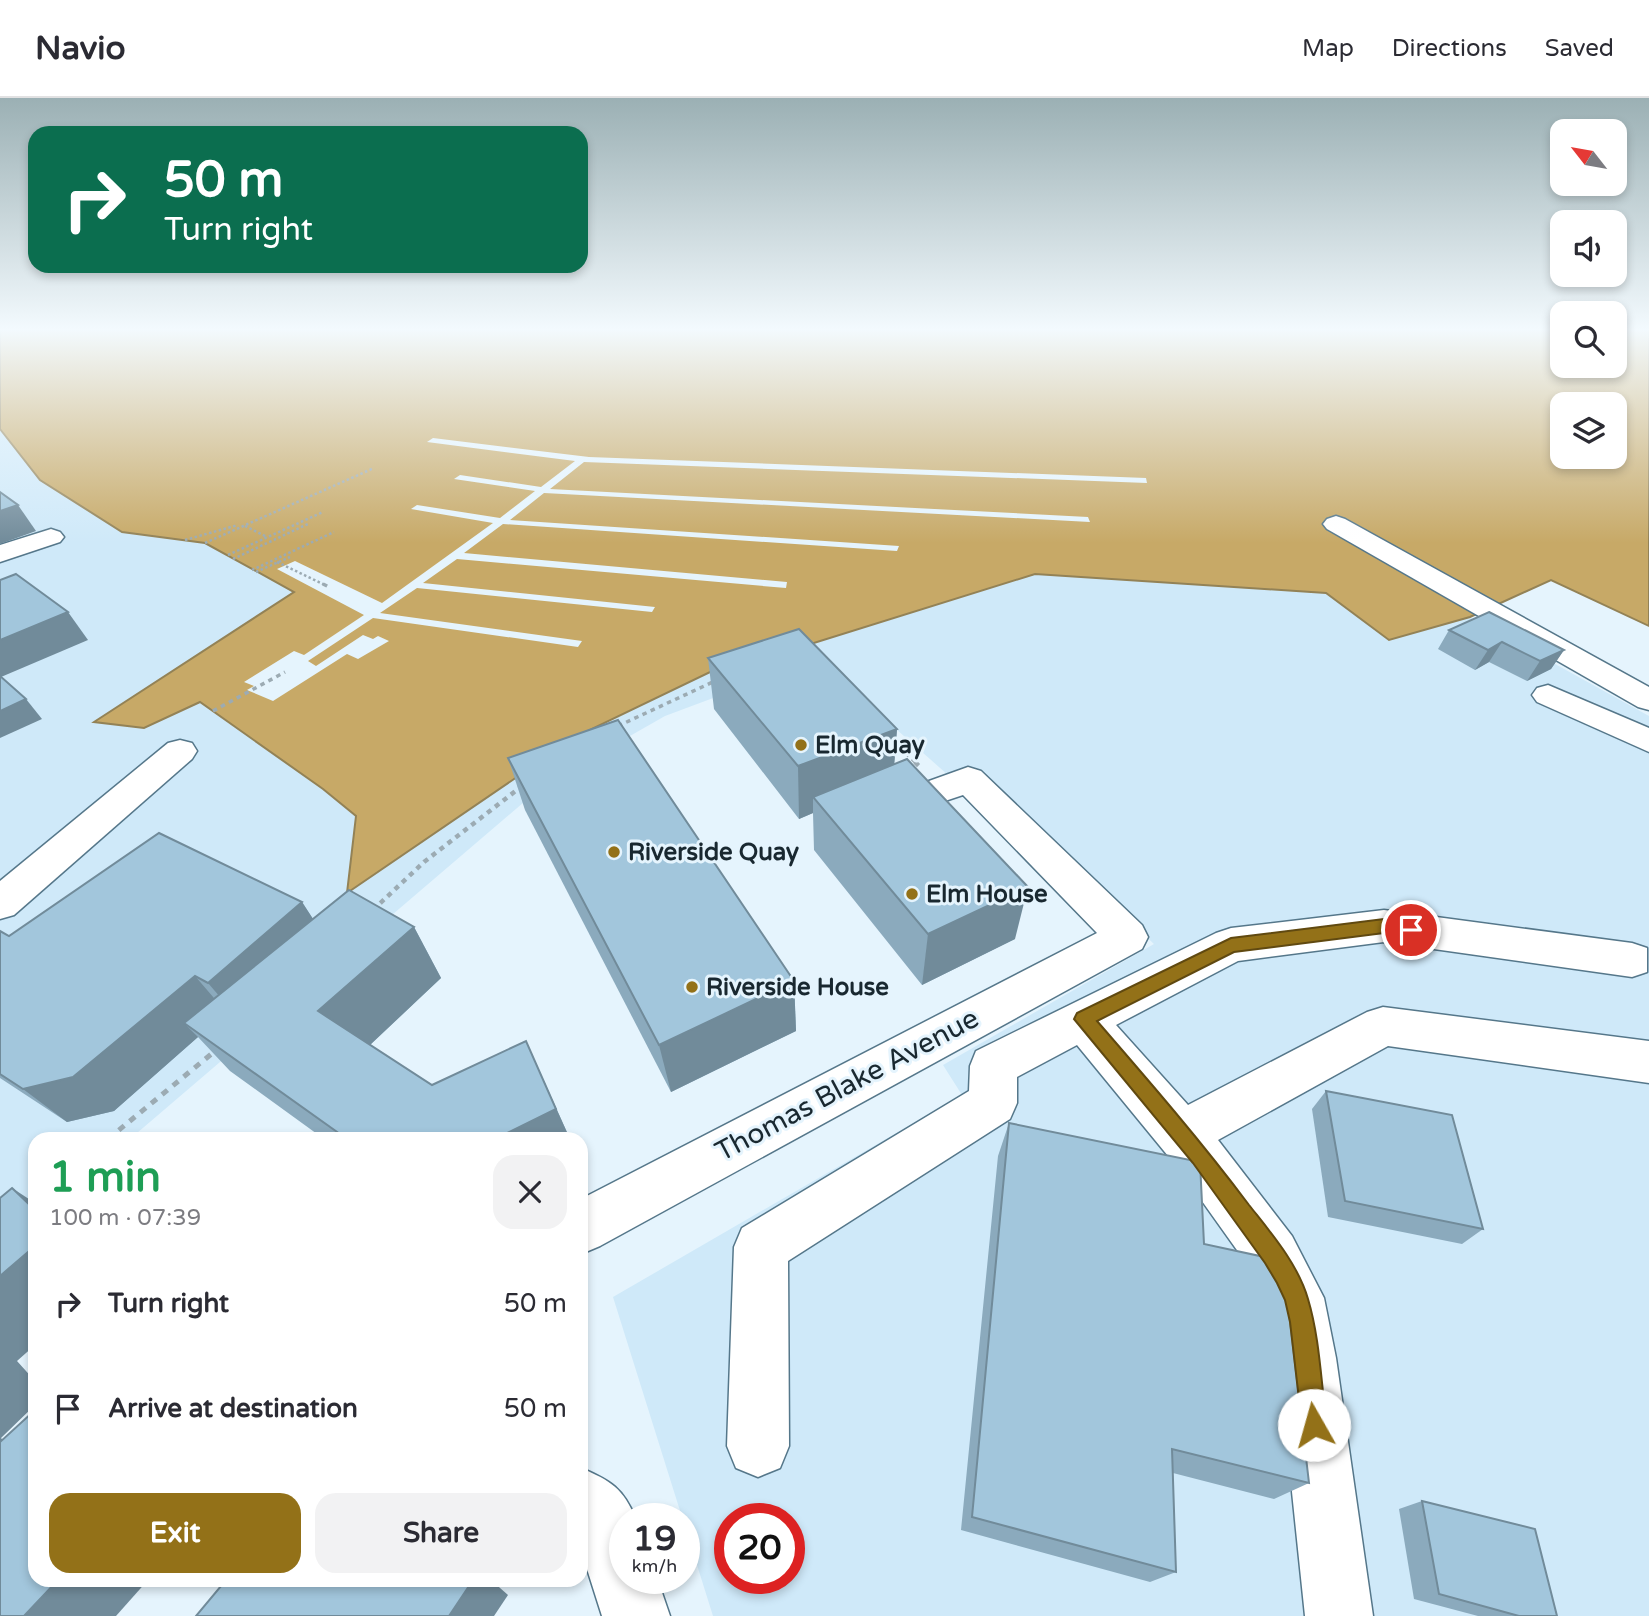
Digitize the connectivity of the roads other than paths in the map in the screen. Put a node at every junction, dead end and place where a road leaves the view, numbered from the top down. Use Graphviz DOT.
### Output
graph roads {
  1 [pos="1336,524"];
  2 [pos="51,537"];
  3 [pos="0,554"];
  4 [pos="1548,695"];
  5 [pos="1649,700"];
  6 [pos="1649,741"];
  7 [pos="180,751"];
  8 [pos="942,790"];
  9 [pos="0,904"];
  10 [pos="1632,960"];
  11 [pos="1083,1019"];
  12 [pos="1649,1062"];
  13 [pos="1181,1134"];
  14 [pos="588,1223"];
  15 [pos="758,1446"];
  16 [pos="588,1506"];
  17 [pos="636,1616"];
  18 [pos="1339,1616"];
  1 -- 5 [label="street"];
  2 -- 3 [label="street"];
  4 -- 6 [label="street"];
  7 -- 9 [label="street"];
  8 -- 14 [label="street, Thomas Blake Avenue"];
  10 -- 11 [label="street"];
  11 -- 13 [label="street"];
  11 -- 15 [label="street"];
  12 -- 13 [label="street"];
  13 -- 18 [label="street"];
  16 -- 17 [label="street"];
}
